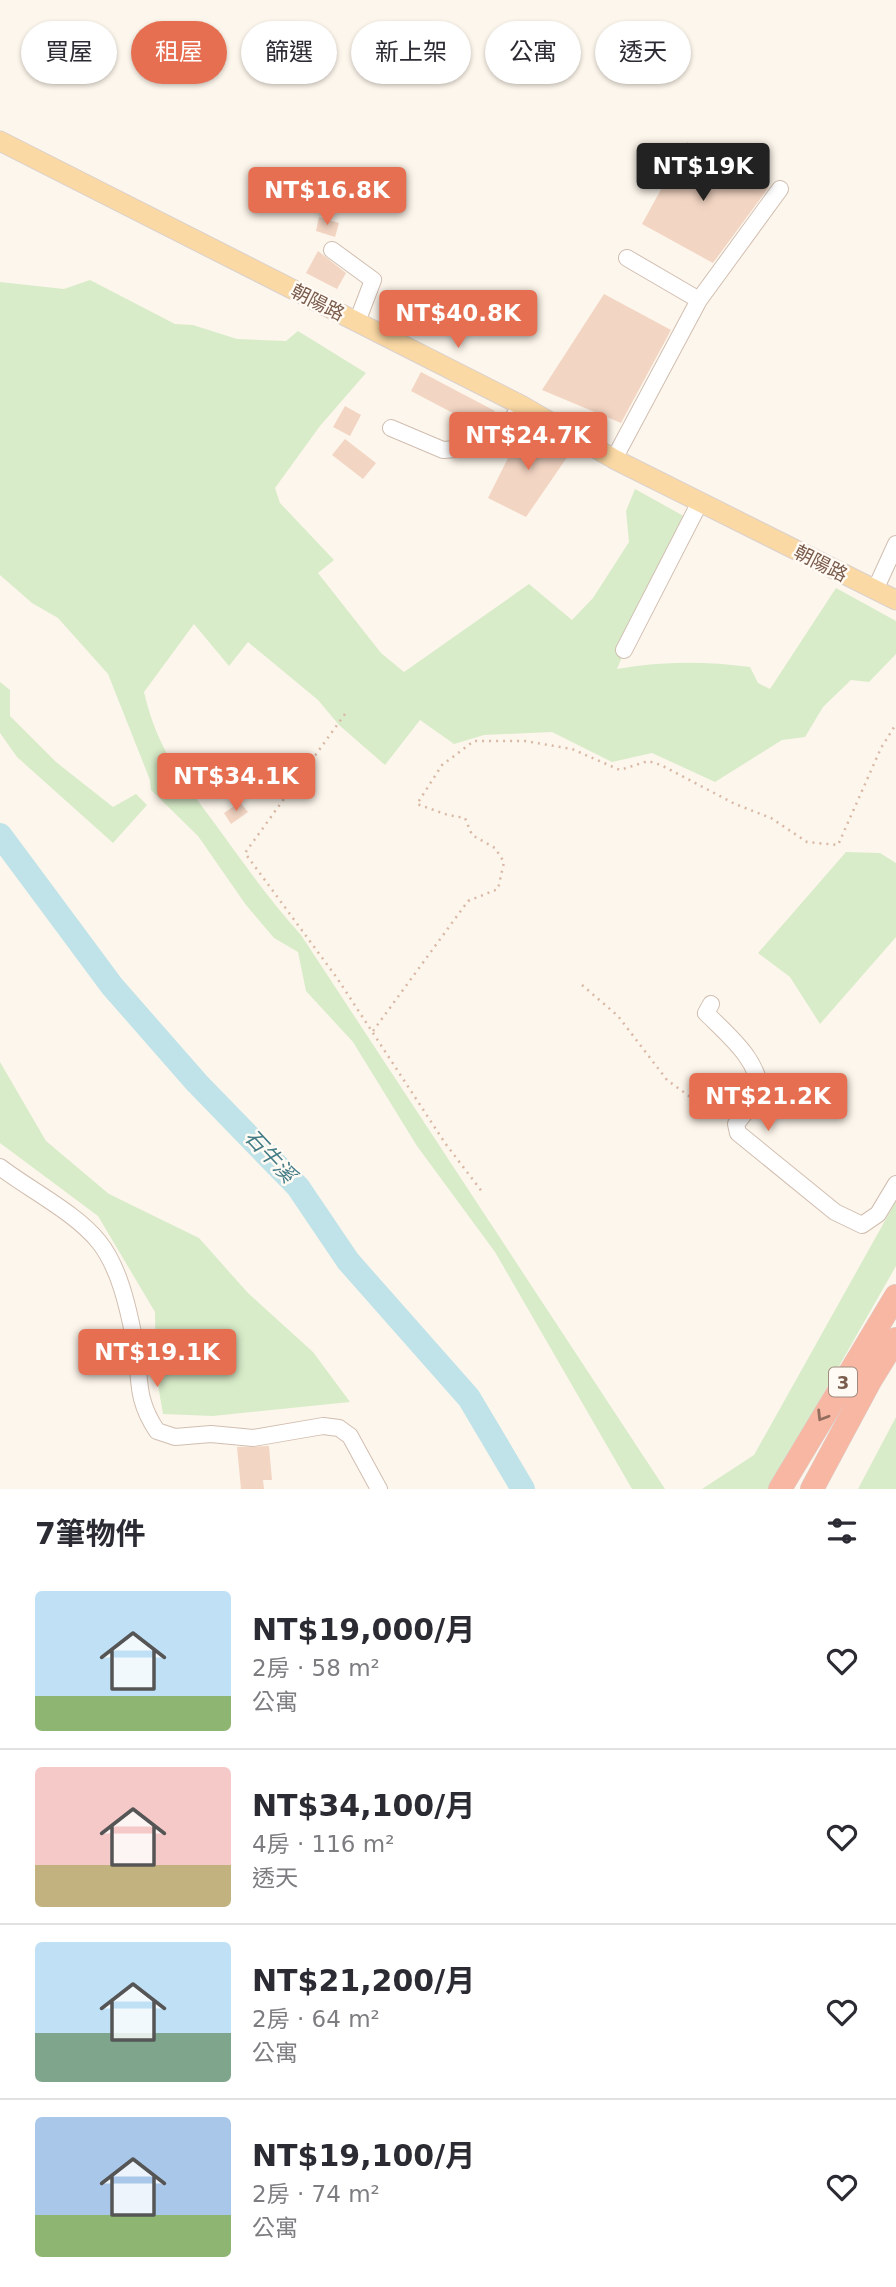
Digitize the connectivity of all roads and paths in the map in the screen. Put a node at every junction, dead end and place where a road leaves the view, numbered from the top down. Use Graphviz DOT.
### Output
graph roads {
  1 [pos="0,141"];
  2 [pos="780,189"];
  3 [pos="332,250"];
  4 [pos="626,258"];
  5 [pos="699,300"];
  6 [pos="357,322"];
  7 [pos="521,404"];
  8 [pos="391,428"];
  9 [pos="614,459"];
  10 [pos="700,502"];
  11 [pos="896,544"];
  12 [pos="874,590"];
  13 [pos="896,600"];
  14 [pos="624,650"];
  15 [pos="345,714"];
  16 [pos="896,724"];
  17 [pos="582,985"];
  18 [pos="711,1004"];
  19 [pos="373,1031"];
  20 [pos="738,1133"];
  21 [pos="0,1167"];
  22 [pos="896,1184"];
  23 [pos="483,1193"];
  24 [pos="896,1296"];
  25 [pos="896,1339"];
  26 [pos="785,1479"];
  27 [pos="379,1489"];
  28 [pos="812,1489"];
  1 -- 6 [label="main road, 朝陽路"];
  2 -- 5 [label="street"];
  3 -- 6 [label="street"];
  4 -- 5 [label="street"];
  5 -- 9 [label="street"];
  6 -- 7 [label="main road, 朝陽路"];
  7 -- 8 [label="street"];
  7 -- 9 [label="main road, 朝陽路"];
  9 -- 10 [label="main road, 朝陽路"];
  10 -- 12 [label="main road, 朝陽路"];
  10 -- 14 [label="street"];
  11 -- 12 [label="street"];
  12 -- 13 [label="main road, 朝陽路"];
  15 -- 19 [label="path"];
  16 -- 19 [label="path"];
  17 -- 20 [label="path"];
  18 -- 20 [label="street"];
  19 -- 23 [label="path"];
  20 -- 22 [label="street"];
  21 -- 27 [label="street"];
  24 -- 26 [label="highway, 3, one-way"];
  25 -- 28 [label="highway, 3"];
}
